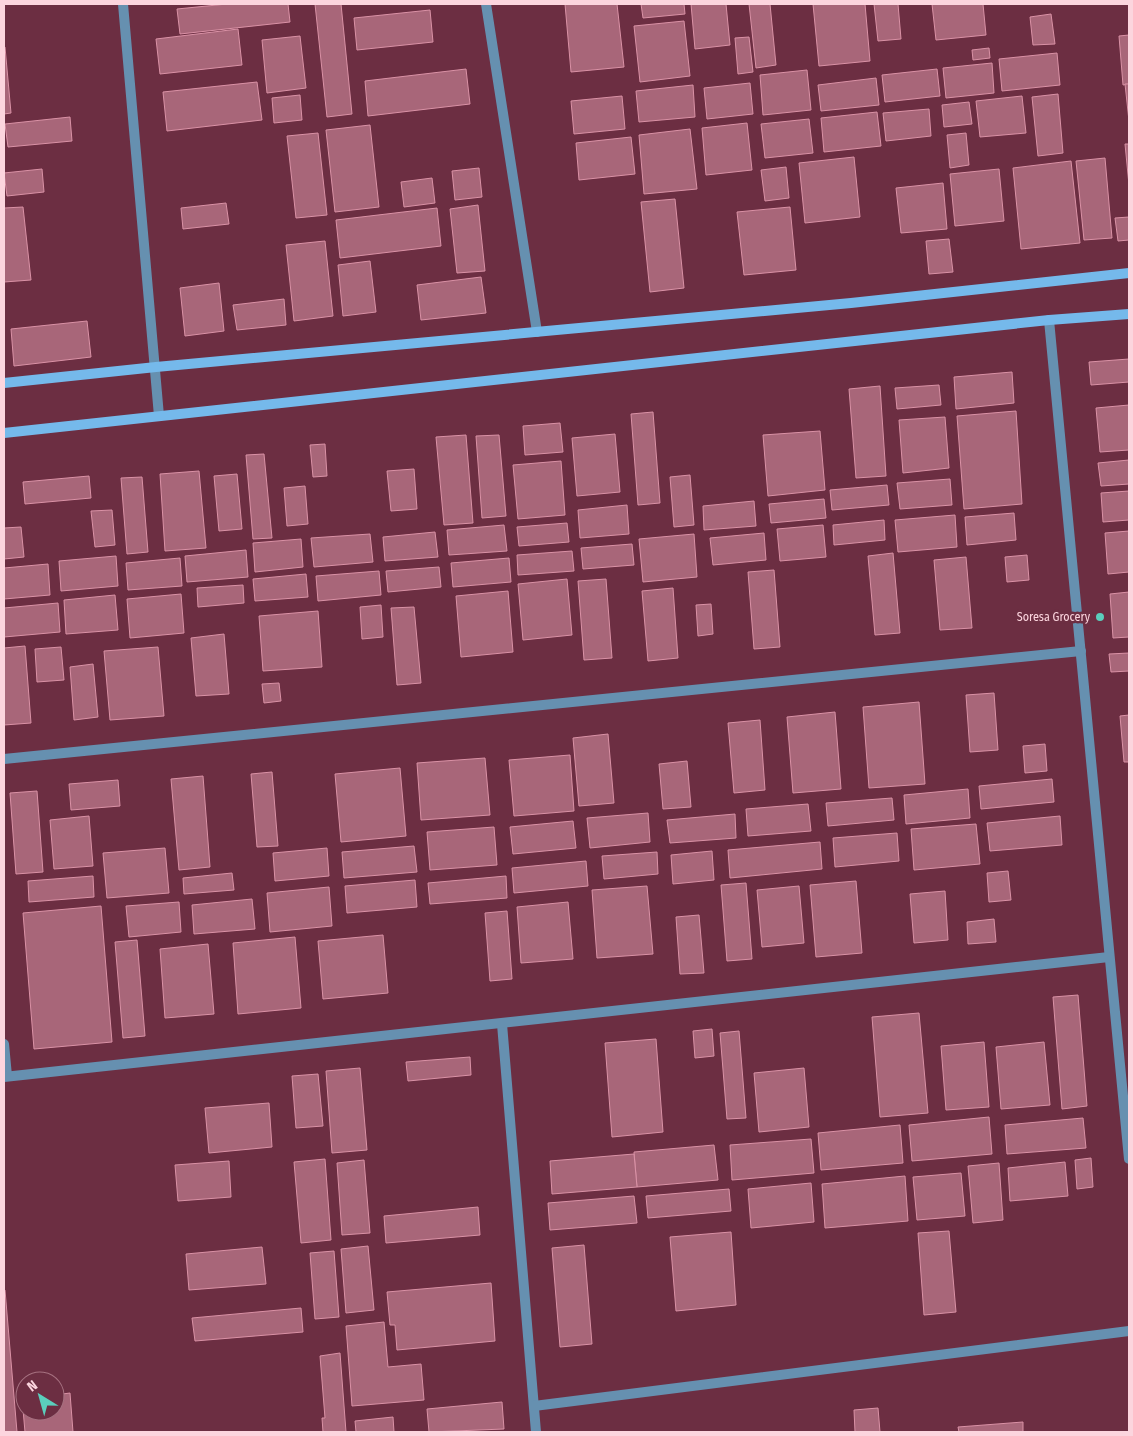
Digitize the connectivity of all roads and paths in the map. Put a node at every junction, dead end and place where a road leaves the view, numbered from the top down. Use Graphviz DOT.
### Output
graph roads {
  1 [pos="123,4"];
  2 [pos="486,4"];
  3 [pos="1129,273"];
  4 [pos="1129,314"];
  5 [pos="1049,320"];
  6 [pos="537,332"];
  7 [pos="156,367"];
  8 [pos="4,383"];
  9 [pos="159,416"];
  10 [pos="4,433"];
  11 [pos="1081,651"];
  12 [pos="4,759"];
  13 [pos="1109,957"];
  14 [pos="502,1024"];
  15 [pos="4,1044"];
  16 [pos="5,1077"];
  17 [pos="1128,1137"];
  18 [pos="1129,1159"];
  19 [pos="1129,1331"];
  20 [pos="534,1406"];
  21 [pos="536,1432"];
  1 -- 7 [label="street"];
  2 -- 6 [label="street"];
  3 -- 6 [label="street"];
  4 -- 5 [label="street"];
  5 -- 9 [label="street"];
  5 -- 11 [label="street"];
  6 -- 7 [label="street"];
  7 -- 8 [label="street"];
  7 -- 9 [label="street"];
  9 -- 10 [label="street"];
  11 -- 12 [label="street"];
  11 -- 13 [label="street"];
  13 -- 14 [label="street"];
  13 -- 17 [label="street"];
  14 -- 16 [label="street"];
  14 -- 20 [label="street"];
  15 -- 16 [label="street"];
  17 -- 18 [label="street"];
  19 -- 20 [label="street"];
  20 -- 21 [label="street"];
}
